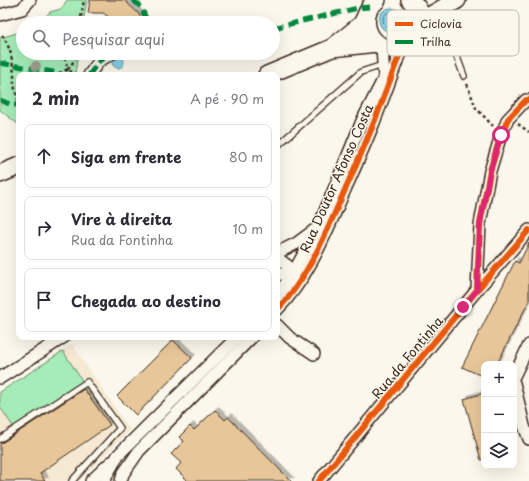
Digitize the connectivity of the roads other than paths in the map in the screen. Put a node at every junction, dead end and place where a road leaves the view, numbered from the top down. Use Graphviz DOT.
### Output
graph roads {
  1 [pos="30,0"];
  2 [pos="445,0"];
  3 [pos="456,0"];
  4 [pos="412,2"];
  5 [pos="372,7"];
  6 [pos="419,10"];
  7 [pos="439,10"];
  8 [pos="0,15"];
  9 [pos="379,45"];
  10 [pos="332,48"];
  11 [pos="387,49"];
  12 [pos="399,56"];
  13 [pos="456,56"];
  14 [pos="102,60"];
  15 [pos="383,65"];
  16 [pos="91,72"];
  17 [pos="274,72"];
  18 [pos="464,76"];
  19 [pos="529,100"];
  20 [pos="280,143"];
  21 [pos="16,167"];
  22 [pos="0,174"];
  23 [pos="318,228"];
  24 [pos="529,230"];
  25 [pos="280,252"];
  26 [pos="280,260"];
  27 [pos="280,274"];
  28 [pos="297,277"];
  29 [pos="477,290"];
  30 [pos="280,292"];
  31 [pos="280,307"];
  32 [pos="280,328"];
  33 [pos="59,340"];
  34 [pos="234,340"];
  35 [pos="249,340"];
  36 [pos="529,345"];
  37 [pos="314,354"];
  38 [pos="517,370"];
  39 [pos="0,378"];
  40 [pos="517,394"];
  41 [pos="526,426"];
  42 [pos="0,439"];
  43 [pos="529,439"];
  44 [pos="118,455"];
  45 [pos="72,481"];
  46 [pos="91,481"];
  47 [pos="105,481"];
  48 [pos="121,481"];
  49 [pos="319,481"];
  1 -- 8 [label="street"];
  2 -- 4 [label="main road"];
  3 -- 7 [label="main road"];
  4 -- 6 [label="main road"];
  5 -- 9 [label="main road"];
  5 -- 10 [label="main road"];
  9 -- 10 [label="main road"];
  9 -- 11 [label="main road"];
  9 -- 15 [label="street, Rua Doutor Afonso Costa"];
  10 -- 17 [label="main road"];
  12 -- 28 [label="street, Rua Doutor Afonso Costa"];
  13 -- 18 [label="lane"];
  14 -- 16 [label="street"];
  15 -- 20 [label="lane"];
  15 -- 23 [label="street, Rua Doutor Afonso Costa"];
  19 -- 29 [label="street"];
  21 -- 22 [label="main road"];
  23 -- 25 [label="street"];
  23 -- 28 [label="street, Rua Doutor Afonso Costa"];
  24 -- 29 [label="street, Rua da Fontinha"];
  26 -- 28 [label="street"];
  27 -- 28 [label="street"];
  28 -- 30 [label="street, Rua Doutor Afonso Costa"];
  28 -- 31 [label="street, Rua Doutor Afonso Costa"];
  29 -- 49 [label="street, Rua da Fontinha"];
  32 -- 37 [label="street"];
  33 -- 39 [label="street"];
  34 -- 44 [label="street"];
  35 -- 48 [label="street"];
  36 -- 38 [label="street"];
  40 -- 41 [label="street"];
  41 -- 43 [label="street"];
  42 -- 45 [label="lane"];
  44 -- 46 [label="street"];
  44 -- 47 [label="street"];
}
